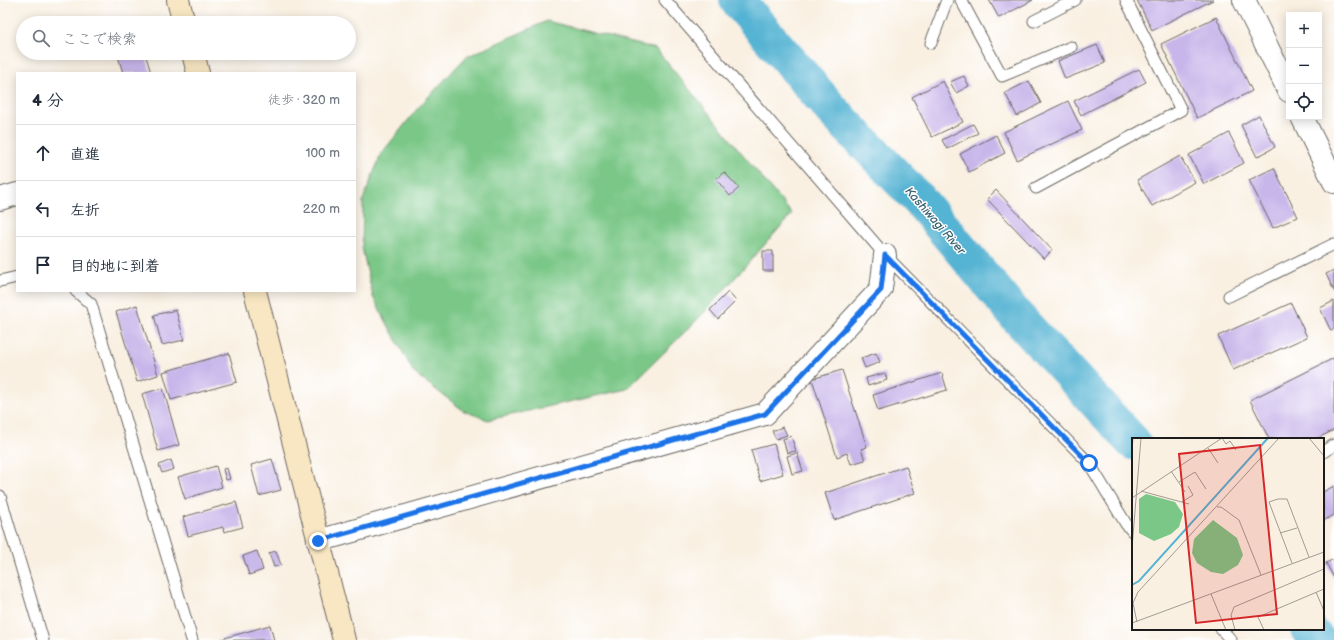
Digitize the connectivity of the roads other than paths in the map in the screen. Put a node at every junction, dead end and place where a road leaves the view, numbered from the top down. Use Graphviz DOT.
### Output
graph roads {
  1 [pos="178,0"];
  2 [pos="664,0"];
  3 [pos="947,0"];
  4 [pos="961,0"];
  5 [pos="1075,0"];
  6 [pos="1126,0"];
  7 [pos="1244,0"];
  8 [pos="182,16"];
  9 [pos="1034,21"];
  10 [pos="931,43"];
  11 [pos="1072,47"];
  12 [pos="195,60"];
  13 [pos="198,72"];
  14 [pos="1286,85"];
  15 [pos="1303,120"];
  16 [pos="1334,182"];
  17 [pos="1036,188"];
  18 [pos="16,194"];
  19 [pos="0,199"];
  20 [pos="1334,244"];
  21 [pos="885,255"];
  22 [pos="16,277"];
  23 [pos="0,281"];
  24 [pos="77,292"];
  25 [pos="255,292"];
  26 [pos="1229,296"];
  27 [pos="1334,446"];
  28 [pos="1324,451"];
  29 [pos="0,496"];
  30 [pos="1132,531"];
  31 [pos="318,541"];
  32 [pos="1222,630"];
  33 [pos="43,640"];
  34 [pos="192,640"];
  35 [pos="344,640"];
  36 [pos="1231,640"];
  1 -- 8 [label="street"];
  2 -- 21 [label="lane"];
  3 -- 10 [label="lane"];
  4 -- 11 [label="lane"];
  5 -- 9 [label="lane"];
  6 -- 17 [label="lane"];
  7 -- 14 [label="street"];
  12 -- 13 [label="street"];
  15 -- 16 [label="street"];
  18 -- 19 [label="street"];
  20 -- 26 [label="lane"];
  21 -- 30 [label="lane"];
  21 -- 31 [label="street"];
  22 -- 23 [label="lane"];
  24 -- 34 [label="lane"];
  25 -- 31 [label="street"];
  27 -- 28 [label="lane"];
  29 -- 33 [label="lane"];
  31 -- 35 [label="street"];
  32 -- 36 [label="lane"];
}
